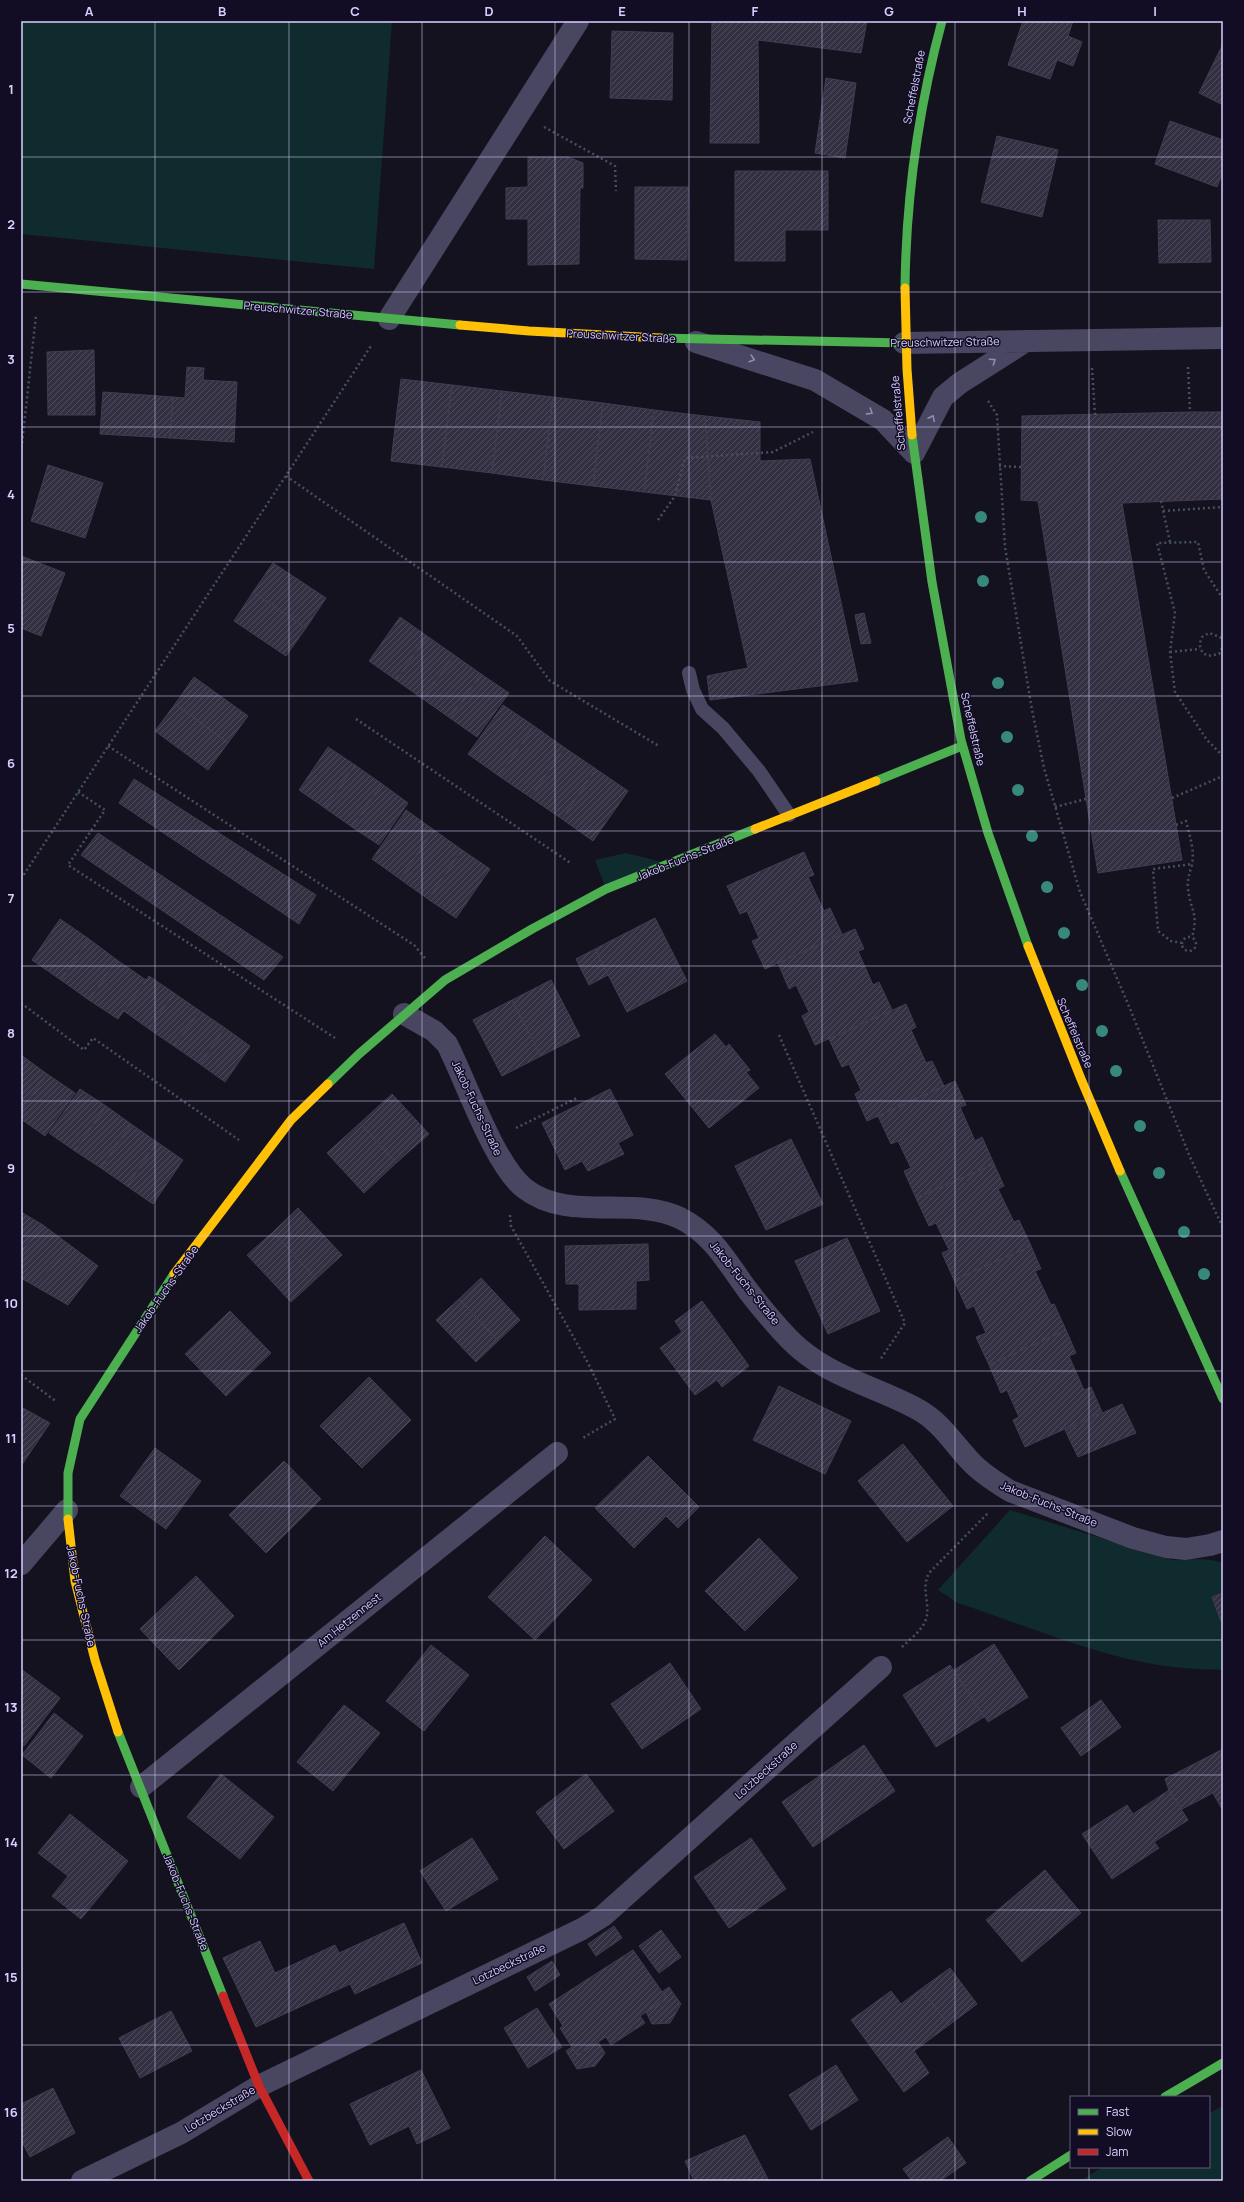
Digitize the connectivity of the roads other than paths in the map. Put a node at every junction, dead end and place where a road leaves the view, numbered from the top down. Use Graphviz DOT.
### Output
graph roads {
  1 [pos="578,21"];
  2 [pos="942,21"];
  3 [pos="21,284"];
  4 [pos="389,319"];
  5 [pos="1223,338"];
  6 [pos="688,340"];
  7 [pos="1026,341"];
  8 [pos="904,343"];
  9 [pos="914,453"];
  10 [pos="689,673"];
  11 [pos="962,746"];
  12 [pos="789,815"];
  13 [pos="404,1014"];
  14 [pos="1223,1399"];
  15 [pos="557,1453"];
  16 [pos="67,1510"];
  17 [pos="1223,1541"];
  18 [pos="21,1564"];
  19 [pos="881,1667"];
  20 [pos="141,1787"];
  21 [pos="1223,2063"];
  22 [pos="258,2086"];
  23 [pos="1167,2096"];
  24 [pos="1070,2156"];
  25 [pos="82,2181"];
  26 [pos="309,2181"];
  27 [pos="1030,2181"];
  1 -- 4 [label="street"];
  2 -- 8 [label="street, Scheffelstraße"];
  3 -- 4 [label="street, Preuschwitzer Straße"];
  4 -- 6 [label="street, Preuschwitzer Straße"];
  5 -- 7 [label="street, Preuschwitzer Straße"];
  6 -- 8 [label="street, Preuschwitzer Straße"];
  6 -- 9 [label="street, one-way"];
  7 -- 8 [label="street, Preuschwitzer Straße"];
  9 -- 7 [label="street, one-way"];
  8 -- 9 [label="street, Scheffelstraße"];
  9 -- 11 [label="street, Scheffelstraße"];
  10 -- 12 [label="lane"];
  11 -- 12 [label="street, Jakob-Fuchs-Straße"];
  11 -- 14 [label="street, Scheffelstraße"];
  12 -- 13 [label="street, Jakob-Fuchs-Straße"];
  13 -- 16 [label="street, Jakob-Fuchs-Straße"];
  13 -- 17 [label="street, Jakob-Fuchs-Straße"];
  15 -- 20 [label="street, Am Hetzennest"];
  16 -- 18 [label="street"];
  16 -- 20 [label="street, Jakob-Fuchs-Straße"];
  19 -- 22 [label="street, Lotzbeckstraße"];
  20 -- 22 [label="street, Jakob-Fuchs-Straße"];
  21 -- 23 [label="street"];
  22 -- 25 [label="street, Lotzbeckstraße"];
  22 -- 26 [label="street, Jakob-Fuchs-Straße"];
  24 -- 27 [label="street"];
}
